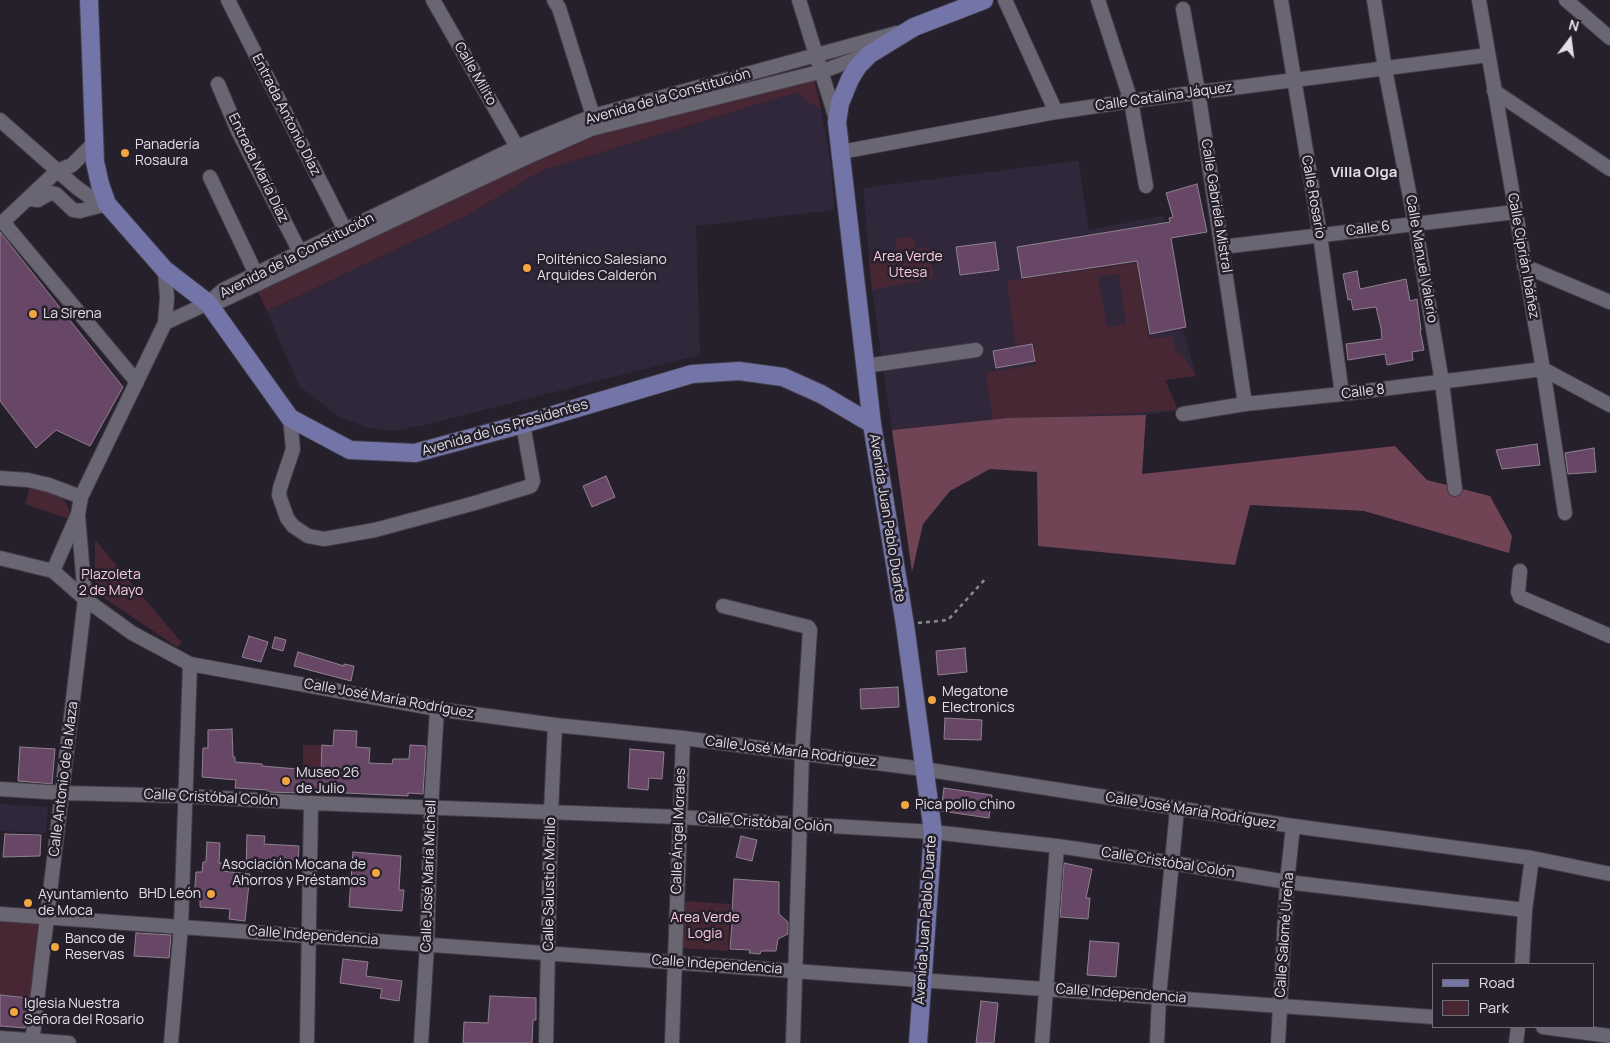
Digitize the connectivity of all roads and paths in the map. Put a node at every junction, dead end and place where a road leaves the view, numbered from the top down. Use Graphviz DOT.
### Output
graph roads {
  1 [pos="228,0"];
  2 [pos="433,0"];
  3 [pos="554,0"];
  4 [pos="799,0"];
  5 [pos="984,0"];
  6 [pos="1005,0"];
  7 [pos="1098,0"];
  8 [pos="1281,0"];
  9 [pos="1374,0"];
  10 [pos="1479,0"];
  11 [pos="1566,0"];
  12 [pos="89,4"];
  13 [pos="1183,9"];
  14 [pos="914,28"];
  15 [pos="1610,38"];
  16 [pos="870,54"];
  17 [pos="1488,55"];
  18 [pos="818,56"];
  19 [pos="1384,69"];
  20 [pos="822,71"];
  21 [pos="1293,79"];
  22 [pos="218,84"];
  23 [pos="1198,91"];
  24 [pos="1494,91"];
  25 [pos="1131,101"];
  26 [pos="1056,112"];
  27 [pos="593,116"];
  28 [pos="0,120"];
  29 [pos="837,122"];
  30 [pos="94,142"];
  31 [pos="517,147"];
  32 [pos="841,152"];
  33 [pos="1610,169"];
  34 [pos="57,171"];
  35 [pos="210,177"];
  36 [pos="1146,186"];
  37 [pos="28,199"];
  38 [pos="106,204"];
  39 [pos="1515,212"];
  40 [pos="1415,223"];
  41 [pos="345,230"];
  42 [pos="1320,234"];
  43 [pos="1222,247"];
  44 [pos="300,252"];
  45 [pos="1524,266"];
  46 [pos="165,270"];
  47 [pos="256,274"];
  48 [pos="1610,302"];
  49 [pos="208,303"];
  50 [pos="166,323"];
  51 [pos="976,350"];
  52 [pos="865,366"];
  53 [pos="1543,369"];
  54 [pos="137,382"];
  55 [pos="1442,382"];
  56 [pos="1342,394"];
  57 [pos="1245,404"];
  58 [pos="1610,405"];
  59 [pos="1183,414"];
  60 [pos="290,418"];
  61 [pos="523,424"];
  62 [pos="872,424"];
  63 [pos="0,478"];
  64 [pos="1455,489"];
  65 [pos="81,497"];
  66 [pos="1566,513"];
  67 [pos="78,514"];
  68 [pos="0,558"];
  69 [pos="1520,570"];
  70 [pos="53,571"];
  71 [pos="987,577"];
  72 [pos="85,599"];
  73 [pos="723,606"];
  74 [pos="904,625"];
  75 [pos="1610,636"];
  76 [pos="190,664"];
  77 [pos="437,709"];
  78 [pos="555,725"];
  79 [pos="683,738"];
  80 [pos="802,754"];
  81 [pos="923,768"];
  82 [pos="0,789"];
  83 [pos="62,793"];
  84 [pos="186,796"];
  85 [pos="311,803"];
  86 [pos="431,808"];
  87 [pos="1178,809"];
  88 [pos="551,812"];
  89 [pos="679,818"];
  90 [pos="800,825"];
  91 [pos="1294,826"];
  92 [pos="933,832"];
  93 [pos="1057,846"];
  94 [pos="1532,858"];
  95 [pos="1173,863"];
  96 [pos="1609,871"];
  97 [pos="1287,882"];
  98 [pos="1525,910"];
  99 [pos="0,914"];
  100 [pos="48,917"];
  101 [pos="181,926"];
  102 [pos="308,936"];
  103 [pos="428,944"];
  104 [pos="548,953"];
  105 [pos="674,962"];
  106 [pos="1522,963"];
  107 [pos="796,971"];
  108 [pos="923,980"];
  109 [pos="1046,989"];
  110 [pos="1160,997"];
  111 [pos="1280,1006"];
  112 [pos="1432,1017"];
  113 [pos="1518,1028"];
  114 [pos="1550,1028"];
  115 [pos="1610,1036"];
  116 [pos="0,1038"];
  117 [pos="32,1042"];
  118 [pos="69,1043"];
  119 [pos="171,1043"];
  120 [pos="307,1043"];
  121 [pos="421,1043"];
  122 [pos="546,1043"];
  123 [pos="672,1043"];
  124 [pos="793,1043"];
  125 [pos="918,1043"];
  126 [pos="1042,1043"];
  127 [pos="1157,1043"];
  128 [pos="1278,1043"];
  129 [pos="1516,1043"];
  1 -- 41 [label="street, Entrada Antonio Díaz"];
  2 -- 31 [label="street, Calle Milito"];
  3 -- 27 [label="street"];
  4 -- 18 [label="street"];
  5 -- 14 [label="main road, Avenida Juan Pablo Duarte"];
  6 -- 26 [label="street"];
  7 -- 25 [label="street"];
  8 -- 21 [label="street, Calle Rosario"];
  9 -- 19 [label="street, Calle Manuel Valerio"];
  10 -- 17 [label="street, Calle Ciprián Ibáñez"];
  11 -- 15 [label="street"];
  12 -- 30 [label="main road, Avenida de los Presidentes"];
  13 -- 23 [label="street, Calle Gabriela Mistral"];
  14 -- 16 [label="main road, Avenida Juan Pablo Duarte"];
  14 -- 18 [label="street, Avenida de la Constitución"];
  16 -- 20 [label="street, Avenida de la Constitución"];
  16 -- 29 [label="main road, Avenida Juan Pablo Duarte"];
  17 -- 19 [label="street, Calle Catalina Jáquez"];
  17 -- 24 [label="street, Calle Ciprián Ibáñez"];
  18 -- 20 [label="street"];
  18 -- 27 [label="street, Avenida de la Constitución"];
  19 -- 21 [label="street, Calle Catalina Jáquez"];
  19 -- 40 [label="street, Calle Manuel Valerio"];
  20 -- 29 [label="street"];
  20 -- 49 [label="street, Avenida de la Constitución"];
  21 -- 23 [label="street, Calle Catalina Jáquez"];
  21 -- 42 [label="street, Calle Rosario"];
  22 -- 44 [label="street, Entrada María Díaz"];
  23 -- 25 [label="street, Calle Catalina Jáquez"];
  23 -- 43 [label="street, Calle Gabriela Mistral"];
  24 -- 33 [label="street"];
  24 -- 39 [label="street, Calle Ciprián Ibáñez"];
  25 -- 26 [label="street, Calle Catalina Jáquez"];
  25 -- 36 [label="street"];
  26 -- 32 [label="street, Calle Catalina Jáquez"];
  27 -- 31 [label="street, Avenida de la Constitución"];
  28 -- 34 [label="street"];
  29 -- 32 [label="main road, Avenida Juan Pablo Duarte"];
  30 -- 34 [label="street"];
  30 -- 38 [label="main road, Avenida de los Presidentes"];
  31 -- 41 [label="street, Avenida de la Constitución"];
  32 -- 52 [label="main road, Avenida Juan Pablo Duarte"];
  34 -- 37 [label="street"];
  34 -- 38 [label="street"];
  35 -- 47 [label="street"];
  37 -- 38 [label="street"];
  37 -- 54 [label="street"];
  38 -- 46 [label="main road, Avenida de los Presidentes"];
  39 -- 40 [label="street, Calle 6"];
  39 -- 45 [label="street, Calle Ciprián Ibáñez"];
  40 -- 42 [label="street, Calle 6"];
  40 -- 55 [label="street, Calle Manuel Valerio"];
  41 -- 44 [label="street, Avenida de la Constitución"];
  42 -- 43 [label="street, Calle 6"];
  42 -- 56 [label="street, Calle Rosario"];
  43 -- 57 [label="street, Calle Gabriela Mistral"];
  44 -- 47 [label="street, Avenida de la Constitución"];
  45 -- 48 [label="street"];
  45 -- 53 [label="street, Calle Ciprián Ibáñez"];
  46 -- 49 [label="main road, Avenida de los Presidentes"];
  46 -- 50 [label="street"];
  47 -- 49 [label="street, Avenida de la Constitución"];
  49 -- 50 [label="street"];
  49 -- 60 [label="main road, Avenida de los Presidentes"];
  50 -- 54 [label="street, Calle Antonio de la Maza"];
  51 -- 52 [label="street"];
  52 -- 62 [label="main road, Avenida Juan Pablo Duarte"];
  53 -- 55 [label="street, Calle 8"];
  53 -- 58 [label="street"];
  53 -- 66 [label="street, Calle Ciprián Ibáñez"];
  54 -- 65 [label="street, Calle Antonio de la Maza"];
  55 -- 56 [label="street, Calle 8"];
  55 -- 64 [label="street, Calle Manuel Valerio"];
  56 -- 57 [label="street, Calle 8"];
  57 -- 59 [label="street, Calle 8"];
  60 -- 61 [label="main road, Avenida de los Presidentes"];
  60 -- 61 [label="street"];
  61 -- 62 [label="main road, Avenida de los Presidentes"];
  62 -- 74 [label="main road, Avenida Juan Pablo Duarte"];
  63 -- 65 [label="street"];
  65 -- 67 [label="street, Calle Antonio de la Maza"];
  67 -- 70 [label="street, Calle Antonio de la Maza"];
  67 -- 72 [label="street, Calle Antonio de la Maza"];
  68 -- 70 [label="street, Calle José María Rodríguez"];
  69 -- 75 [label="street"];
  70 -- 72 [label="street, Calle José María Rodríguez"];
  71 -- 74 [label="path"];
  72 -- 76 [label="street, Calle José María Rodríguez"];
  72 -- 83 [label="street, Calle Antonio de la Maza"];
  73 -- 80 [label="street"];
  74 -- 81 [label="main road, Avenida Juan Pablo Duarte"];
  76 -- 77 [label="street, Calle José María Rodríguez"];
  76 -- 84 [label="street"];
  77 -- 78 [label="street, Calle José María Rodríguez"];
  77 -- 86 [label="street, Calle José María Michell"];
  78 -- 79 [label="street, Calle José María Rodríguez"];
  78 -- 88 [label="street, Calle Salustio Morillo"];
  79 -- 80 [label="street, Calle José María Rodríguez"];
  79 -- 89 [label="street, Calle Ángel Morales"];
  80 -- 81 [label="street, Calle José María Rodríguez"];
  80 -- 90 [label="street"];
  81 -- 87 [label="street, Calle José María Rodríguez"];
  81 -- 92 [label="main road, Avenida Juan Pablo Duarte"];
  82 -- 83 [label="street, Calle Cristóbal Colón"];
  83 -- 84 [label="street, Calle Cristóbal Colón"];
  83 -- 100 [label="street, Calle Antonio de la Maza"];
  84 -- 85 [label="street, Calle Cristóbal Colón"];
  84 -- 101 [label="street"];
  85 -- 86 [label="street, Calle Cristóbal Colón"];
  85 -- 102 [label="street"];
  86 -- 88 [label="street, Calle Cristóbal Colón"];
  86 -- 103 [label="street, Calle José María Michell"];
  87 -- 91 [label="street, Calle José María Rodríguez"];
  87 -- 95 [label="street"];
  88 -- 89 [label="street, Calle Cristóbal Colón"];
  88 -- 104 [label="street, Calle Salustio Morillo"];
  89 -- 90 [label="street, Calle Cristóbal Colón"];
  89 -- 105 [label="street, Calle Ángel Morales"];
  90 -- 92 [label="street, Calle Cristóbal Colón"];
  90 -- 107 [label="street"];
  91 -- 94 [label="street, Calle José María Rodríguez"];
  91 -- 97 [label="street, Calle Salomé Ureña"];
  92 -- 93 [label="street, Calle Cristóbal Colón"];
  92 -- 108 [label="main road, Avenida Juan Pablo Duarte"];
  93 -- 95 [label="street, Calle Cristóbal Colón"];
  93 -- 109 [label="street"];
  94 -- 96 [label="street, Calle José María Rodríguez"];
  94 -- 98 [label="street"];
  95 -- 97 [label="street, Calle Cristóbal Colón"];
  95 -- 110 [label="street"];
  97 -- 98 [label="street, Calle Cristóbal Colón"];
  97 -- 111 [label="street, Calle Salomé Ureña"];
  98 -- 106 [label="street"];
  99 -- 100 [label="street, Calle Independencia"];
  100 -- 101 [label="street, Calle Independencia"];
  100 -- 117 [label="street, Calle Antonio de la Maza"];
  101 -- 102 [label="street, Calle Independencia"];
  101 -- 119 [label="street"];
  102 -- 103 [label="street, Calle Independencia"];
  102 -- 120 [label="street"];
  103 -- 104 [label="street, Calle Independencia"];
  103 -- 121 [label="street, Calle José María Michell"];
  104 -- 105 [label="street, Calle Independencia"];
  104 -- 122 [label="street, Calle Salustio Morillo"];
  105 -- 107 [label="street, Calle Independencia"];
  105 -- 123 [label="street, Calle Ángel Morales"];
  107 -- 108 [label="street, Calle Independencia"];
  107 -- 124 [label="street"];
  108 -- 109 [label="street, Calle Independencia"];
  108 -- 125 [label="main road, Avenida Juan Pablo Duarte"];
  109 -- 110 [label="street, Calle Independencia"];
  109 -- 126 [label="street"];
  110 -- 111 [label="street, Calle Independencia"];
  110 -- 127 [label="street"];
  111 -- 112 [label="street, Calle Independencia"];
  111 -- 128 [label="street, Calle Salomé Ureña"];
  113 -- 129 [label="street"];
  114 -- 115 [label="street"];
  116 -- 117 [label="street"];
  117 -- 118 [label="street"];
}
